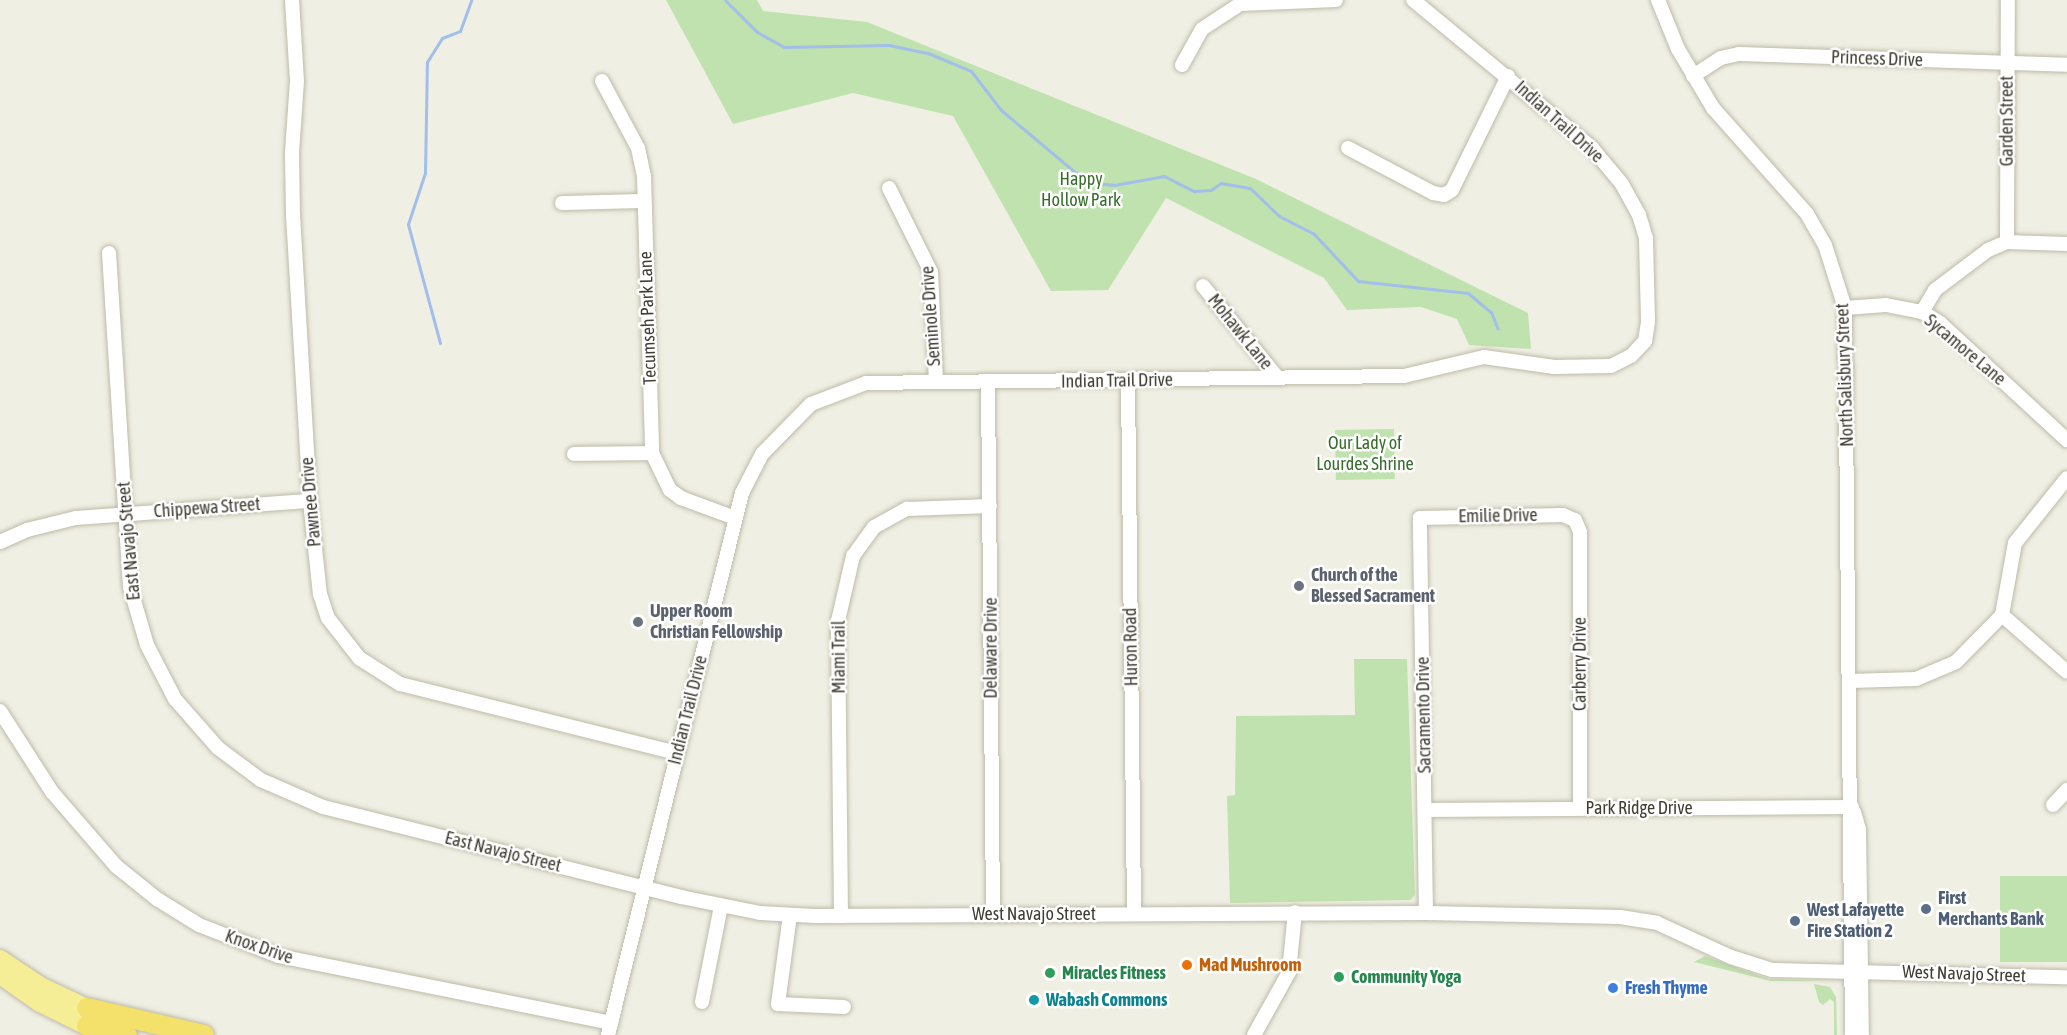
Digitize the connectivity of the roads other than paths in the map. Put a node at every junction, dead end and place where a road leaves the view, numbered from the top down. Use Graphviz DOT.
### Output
graph roads {
  1 [pos="292,0"];
  2 [pos="1336,0"];
  3 [pos="1413,0"];
  4 [pos="1658,0"];
  5 [pos="2008,0"];
  6 [pos="2007,63"];
  7 [pos="1182,64"];
  8 [pos="2067,65"];
  9 [pos="1508,76"];
  10 [pos="1693,76"];
  11 [pos="602,81"];
  12 [pos="1348,148"];
  13 [pos="889,188"];
  14 [pos="645,201"];
  15 [pos="562,202"];
  16 [pos="2007,242"];
  17 [pos="2067,244"];
  18 [pos="109,253"];
  19 [pos="1203,286"];
  20 [pos="1845,308"];
  21 [pos="1922,312"];
  22 [pos="1277,377"];
  23 [pos="936,381"];
  24 [pos="988,381"];
  25 [pos="1128,381"];
  26 [pos="2067,440"];
  27 [pos="652,453"];
  28 [pos="574,454"];
  29 [pos="2067,477"];
  30 [pos="310,501"];
  31 [pos="990,506"];
  32 [pos="126,514"];
  33 [pos="735,518"];
  34 [pos="1420,518"];
  35 [pos="1575,519"];
  36 [pos="0,542"];
  37 [pos="2002,615"];
  38 [pos="2067,672"];
  39 [pos="1850,681"];
  40 [pos="0,711"];
  41 [pos="676,753"];
  42 [pos="2067,790"];
  43 [pos="2053,805"];
  44 [pos="1852,807"];
  45 [pos="1580,808"];
  46 [pos="1426,810"];
  47 [pos="644,887"];
  48 [pos="721,906"];
  49 [pos="1295,912"];
  50 [pos="1134,913"];
  51 [pos="1426,913"];
  52 [pos="993,914"];
  53 [pos="790,915"];
  54 [pos="841,916"];
  55 [pos="0,959"];
  56 [pos="1856,971"];
  57 [pos="0,975"];
  58 [pos="2067,977"];
  59 [pos="702,1002"];
  60 [pos="843,1007"];
  61 [pos="87,1023"];
  62 [pos="609,1029"];
  63 [pos="127,1035"];
  64 [pos="204,1035"];
  65 [pos="624,1035"];
  66 [pos="1254,1035"];
  67 [pos="1852,1035"];
  68 [pos="1862,1035"];
  1 -- 30 [label="street, Pawnee Drive"];
  2 -- 7 [label="street"];
  3 -- 9 [label="street, Indian Trail Drive"];
  4 -- 10 [label="street, North Salisbury Street"];
  5 -- 6 [label="street, Garden Street"];
  6 -- 8 [label="street, Princess Drive"];
  6 -- 10 [label="street, Princess Drive"];
  6 -- 16 [label="street, Garden Street"];
  9 -- 12 [label="street"];
  9 -- 22 [label="street, Indian Trail Drive"];
  10 -- 20 [label="street, North Salisbury Street"];
  11 -- 14 [label="street, Tecumseh Park Lane"];
  13 -- 23 [label="street, Seminole Drive"];
  14 -- 15 [label="street"];
  14 -- 27 [label="street, Tecumseh Park Lane"];
  16 -- 17 [label="street"];
  16 -- 21 [label="street"];
  18 -- 32 [label="street, East Navajo Street"];
  19 -- 22 [label="street, Mohawk Lane"];
  20 -- 21 [label="street, Sycamore Lane"];
  20 -- 39 [label="street, North Salisbury Street"];
  21 -- 26 [label="street, Sycamore Lane"];
  22 -- 25 [label="street, Indian Trail Drive"];
  23 -- 24 [label="street, Indian Trail Drive"];
  23 -- 33 [label="street, Indian Trail Drive"];
  24 -- 25 [label="street, Indian Trail Drive"];
  24 -- 31 [label="street, Delaware Drive"];
  25 -- 50 [label="street, Huron Road"];
  27 -- 28 [label="street"];
  27 -- 33 [label="street, Tecumseh Park Lane"];
  29 -- 37 [label="street"];
  30 -- 32 [label="street, Chippewa Street"];
  30 -- 41 [label="street, Pawnee Drive"];
  31 -- 52 [label="street, Delaware Drive"];
  31 -- 54 [label="street, Miami Trail"];
  32 -- 36 [label="street, Chippewa Street"];
  32 -- 47 [label="street, East Navajo Street"];
  33 -- 41 [label="street, Indian Trail Drive"];
  34 -- 35 [label="street, Emilie Drive"];
  34 -- 46 [label="street, Sacramento Drive"];
  35 -- 45 [label="street, Carberry Drive"];
  37 -- 38 [label="street"];
  37 -- 39 [label="street"];
  39 -- 44 [label="street, North Salisbury Street"];
  40 -- 62 [label="street, Knox Drive"];
  41 -- 47 [label="street, Indian Trail Drive"];
  42 -- 43 [label="street"];
  44 -- 45 [label="street, Park Ridge Drive"];
  44 -- 56 [label="street, North Salisbury Street"];
  45 -- 46 [label="street, Park Ridge Drive"];
  46 -- 51 [label="street, Sacramento Drive"];
  47 -- 48 [label="street, West Navajo Street"];
  47 -- 62 [label="street, Indian Trail Drive"];
  48 -- 53 [label="street, West Navajo Street"];
  48 -- 59 [label="street"];
  49 -- 50 [label="street, West Navajo Street"];
  49 -- 51 [label="street, West Navajo Street"];
  49 -- 66 [label="street"];
  50 -- 52 [label="street, West Navajo Street"];
  51 -- 56 [label="street, West Navajo Street"];
  52 -- 54 [label="street, West Navajo Street"];
  53 -- 54 [label="street, West Navajo Street"];
  53 -- 60 [label="street"];
  55 -- 61 [label="main road"];
  56 -- 58 [label="street, West Navajo Street"];
  56 -- 67 [label="street, North Salisbury Street"];
  56 -- 68 [label="street, North Salisbury Street"];
  57 -- 61 [label="main road"];
  61 -- 63 [label="highway"];
  61 -- 64 [label="highway"];
  62 -- 65 [label="street, Knox Drive"];
}
